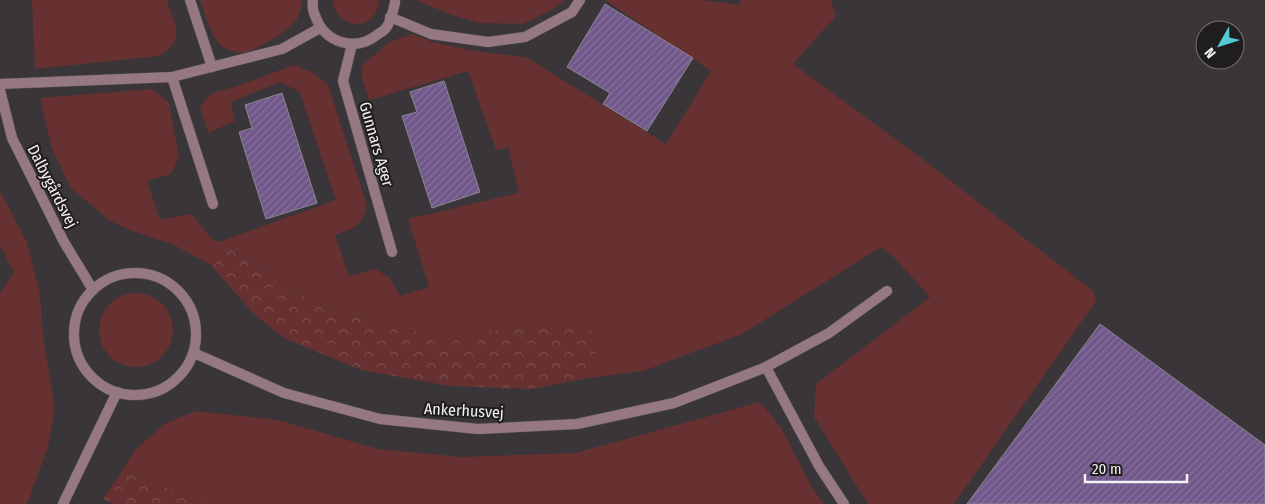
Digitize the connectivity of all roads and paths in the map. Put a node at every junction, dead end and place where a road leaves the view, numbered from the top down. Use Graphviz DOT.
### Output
graph roads {
  1 [pos="190,0"];
  2 [pos="313,0"];
  3 [pos="395,0"];
  4 [pos="580,0"];
  5 [pos="390,17"];
  6 [pos="320,28"];
  7 [pos="352,44"];
  8 [pos="212,67"];
  9 [pos="172,77"];
  10 [pos="0,84"];
  11 [pos="0,90"];
  12 [pos="213,204"];
  13 [pos="392,252"];
  14 [pos="93,290"];
  15 [pos="887,291"];
  16 [pos="194,353"];
  17 [pos="766,367"];
  18 [pos="117,392"];
  19 [pos="63,504"];
  20 [pos="844,504"];
  1 -- 8 [label="street"];
  2 -- 6 [label="street"];
  3 -- 5 [label="street"];
  4 -- 5 [label="street"];
  5 -- 7 [label="street"];
  6 -- 7 [label="street"];
  6 -- 8 [label="street"];
  7 -- 13 [label="street, Gunnars Ager"];
  8 -- 9 [label="street"];
  9 -- 10 [label="street"];
  9 -- 12 [label="street"];
  11 -- 14 [label="street, Dalbygårdsvej"];
  14 -- 16 [label="street"];
  14 -- 18 [label="street"];
  15 -- 17 [label="street, Ankerhusvej"];
  16 -- 17 [label="street, Ankerhusvej"];
  16 -- 18 [label="street"];
  17 -- 20 [label="street"];
  18 -- 19 [label="street"];
}
